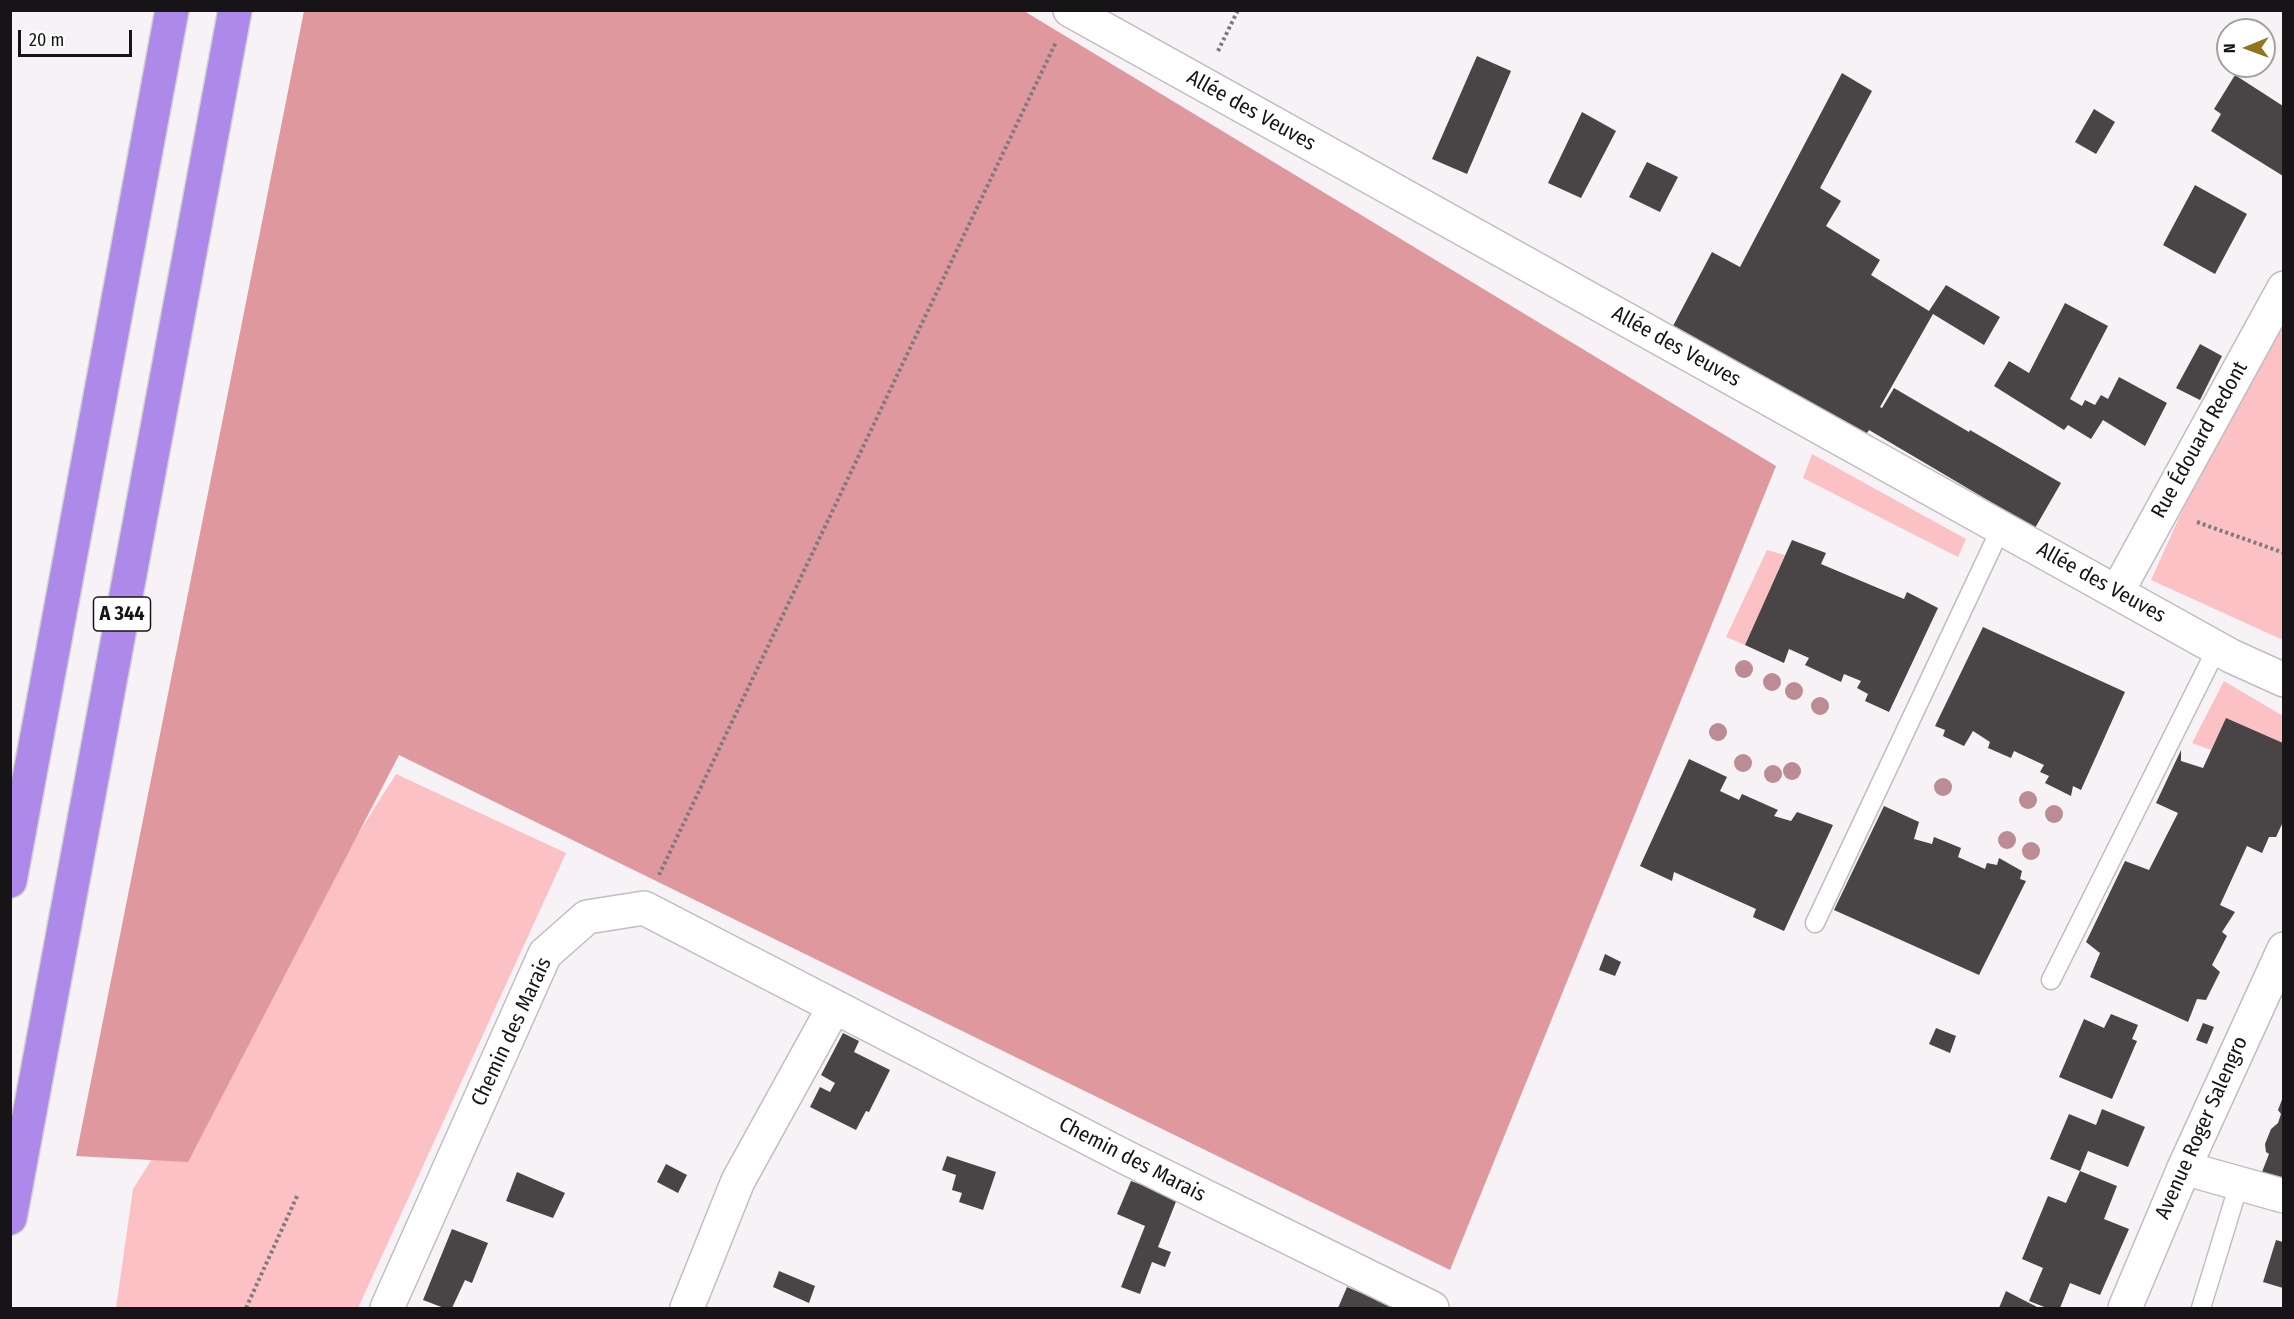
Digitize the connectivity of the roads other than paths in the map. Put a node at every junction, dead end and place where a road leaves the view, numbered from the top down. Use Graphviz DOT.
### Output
graph roads {
  1 [pos="172,10"];
  2 [pos="235,10"];
  3 [pos="1070,11"];
  4 [pos="2283,288"];
  5 [pos="2001,528"];
  6 [pos="2117,592"];
  7 [pos="2217,648"];
  8 [pos="2283,680"];
  9 [pos="10,881"];
  10 [pos="1815,922"];
  11 [pos="2283,949"];
  12 [pos="2050,980"];
  13 [pos="834,1006"];
  14 [pos="2184,1168"];
  15 [pos="2239,1184"];
  16 [pos="2283,1196"];
  17 [pos="10,1218"];
  18 [pos="387,1308"];
  19 [pos="687,1308"];
  20 [pos="1432,1308"];
  21 [pos="2125,1308"];
  22 [pos="2202,1308"];
  1 -- 9 [label="highway, A 344"];
  2 -- 17 [label="highway, A 344"];
  3 -- 5 [label="street, Allée des Veuves"];
  4 -- 6 [label="street, Rue Édouard Redont"];
  5 -- 6 [label="street, Allée des Veuves"];
  5 -- 10 [label="lane"];
  6 -- 7 [label="street, Allée des Veuves"];
  7 -- 8 [label="street, Allée des Veuves"];
  7 -- 12 [label="lane"];
  11 -- 14 [label="street, Avenue Roger Salengro"];
  13 -- 18 [label="street, Chemin des Marais"];
  13 -- 19 [label="street"];
  13 -- 20 [label="street, Chemin des Marais"];
  14 -- 15 [label="street"];
  14 -- 21 [label="street, Avenue Roger Salengro"];
  15 -- 16 [label="street"];
  15 -- 22 [label="lane"];
}
